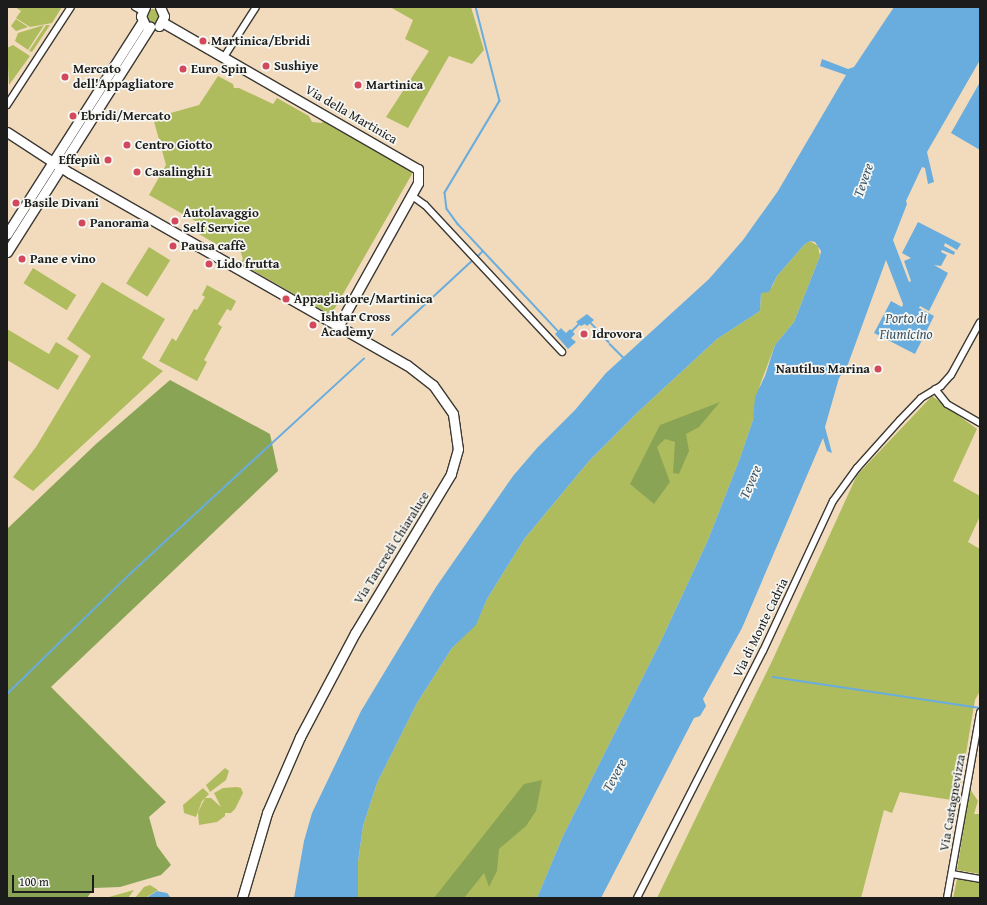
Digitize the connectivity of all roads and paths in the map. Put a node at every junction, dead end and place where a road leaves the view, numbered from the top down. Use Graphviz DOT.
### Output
graph roads {
  1 [pos="71,7"];
  2 [pos="256,7"];
  3 [pos="141,8"];
  4 [pos="162,8"];
  5 [pos="142,22"];
  6 [pos="162,22"];
  7 [pos="150,27"];
  8 [pos="224,57"];
  9 [pos="116,62"];
  10 [pos="125,67"];
  11 [pos="7,105"];
  12 [pos="87,108"];
  13 [pos="96,113"];
  14 [pos="7,132"];
  15 [pos="53,162"];
  16 [pos="61,167"];
  17 [pos="411,195"];
  18 [pos="7,234"];
  19 [pos="7,252"];
  20 [pos="980,322"];
  21 [pos="339,325"];
  22 [pos="562,352"];
  23 [pos="935,390"];
  24 [pos="980,423"];
  25 [pos="979,715"];
  26 [pos="952,874"];
  27 [pos="980,879"];
  28 [pos="242,898"];
  29 [pos="637,898"];
  30 [pos="947,898"];
  1 -- 11 [label="street"];
  2 -- 8 [label="street"];
  3 -- 5 [label="street"];
  4 -- 6 [label="street"];
  5 -- 7 [label="street"];
  5 -- 9 [label="street"];
  6 -- 7 [label="street"];
  6 -- 8 [label="street, Via della Martinica"];
  7 -- 10 [label="street"];
  8 -- 17 [label="street, Via della Martinica"];
  9 -- 10 [label="street"];
  9 -- 12 [label="street"];
  10 -- 13 [label="street"];
  12 -- 13 [label="street"];
  12 -- 15 [label="street"];
  13 -- 16 [label="street"];
  14 -- 15 [label="street, Via Tancredi Chiaraluce"];
  15 -- 16 [label="street, Via Tancredi Chiaraluce"];
  15 -- 18 [label="street"];
  16 -- 19 [label="street"];
  16 -- 21 [label="street, Via Tancredi Chiaraluce"];
  17 -- 21 [label="street, Via della Martinica"];
  17 -- 22 [label="street"];
  20 -- 23 [label="street, Via di Monte Cadria"];
  21 -- 28 [label="street, Via Tancredi Chiaraluce"];
  23 -- 24 [label="street"];
  23 -- 29 [label="street, Via di Monte Cadria"];
  25 -- 26 [label="street, Via Castagnevizza"];
  26 -- 27 [label="street"];
  26 -- 30 [label="street, Via Castagnevizza"];
}
